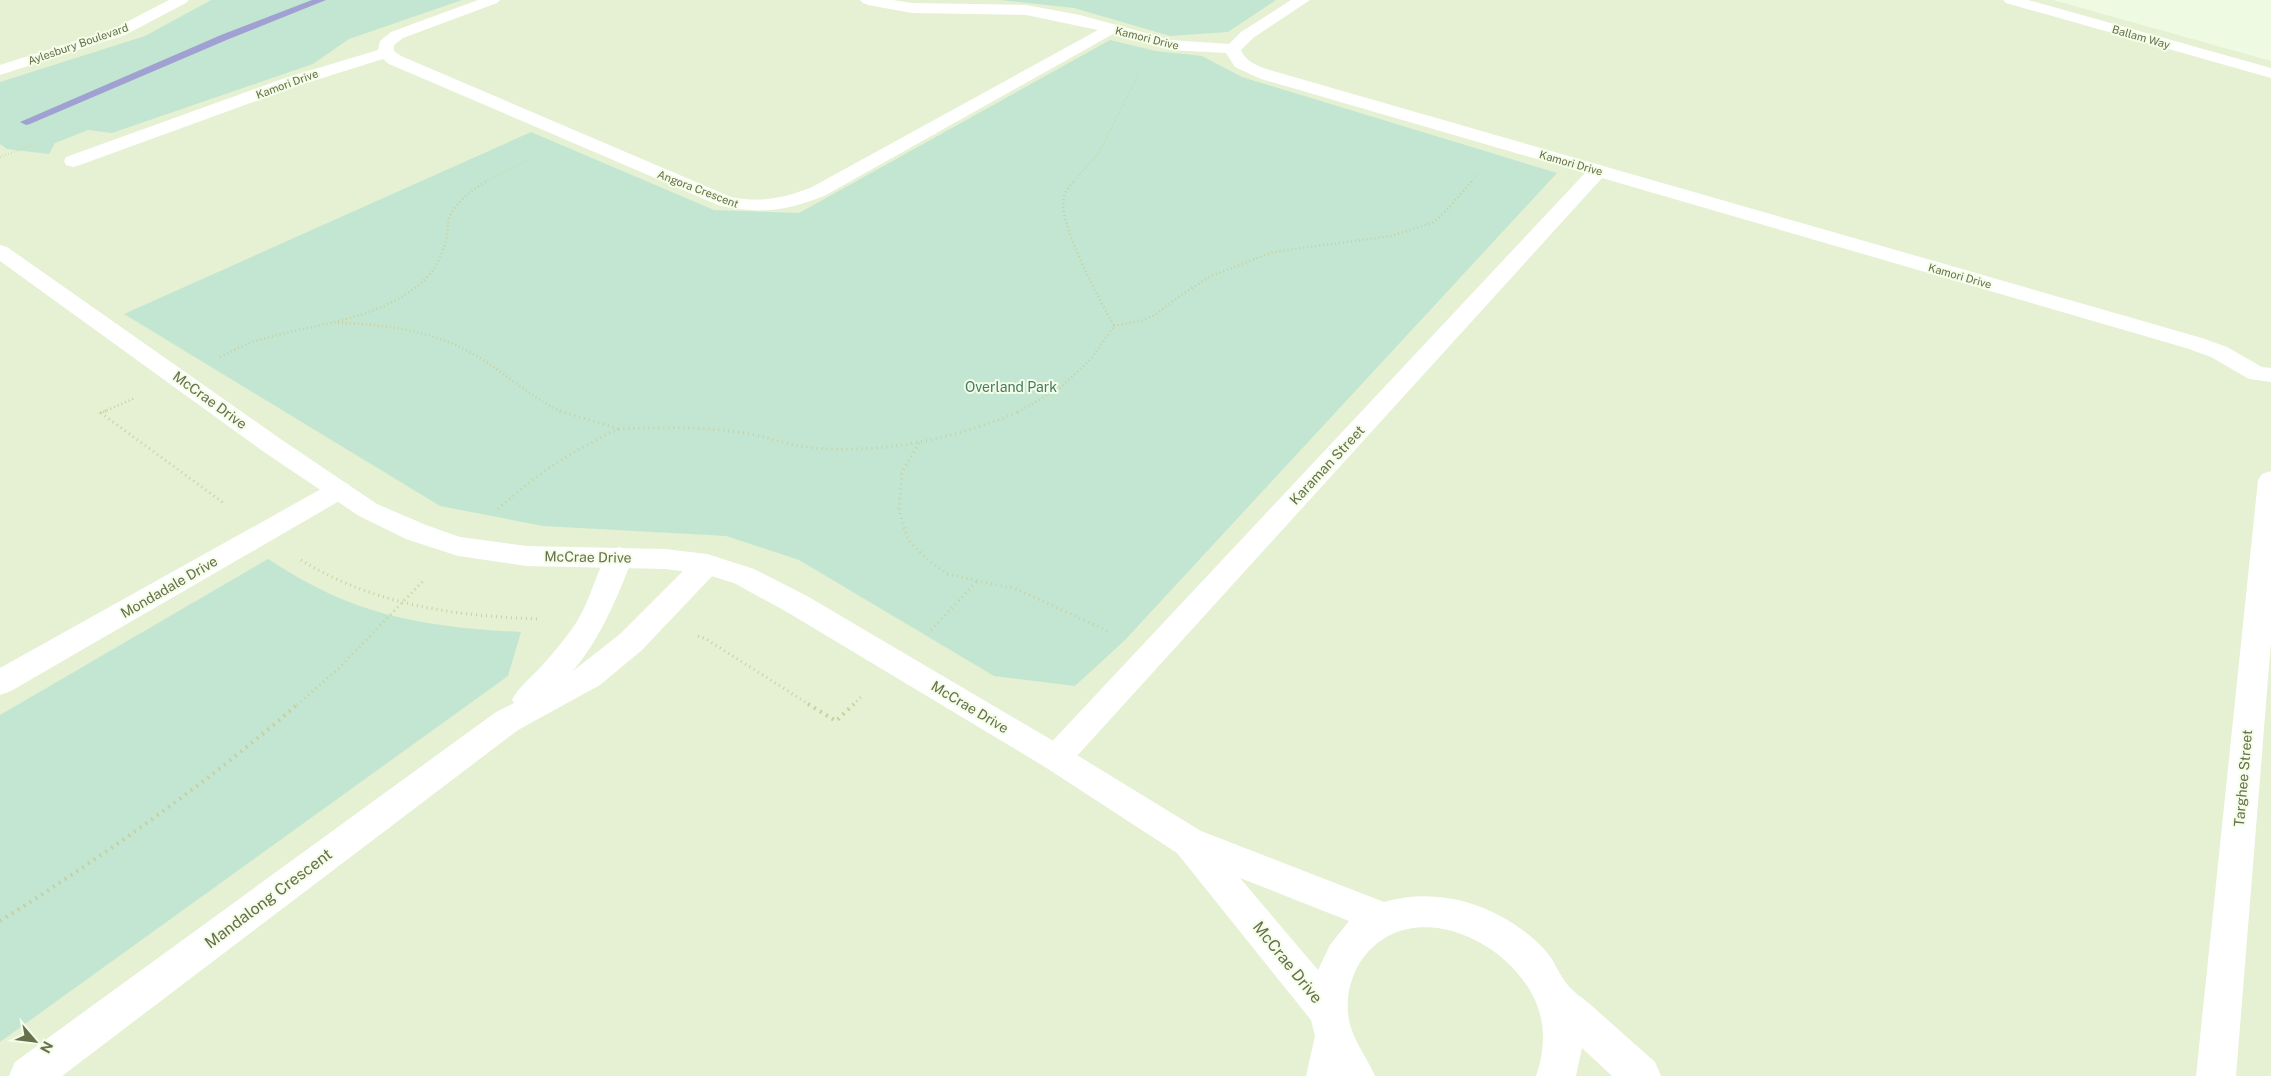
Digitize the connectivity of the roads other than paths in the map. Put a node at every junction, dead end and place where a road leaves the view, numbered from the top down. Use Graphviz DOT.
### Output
graph roads {
  1 [pos="181,0"];
  2 [pos="492,0"];
  3 [pos="868,0"];
  4 [pos="1302,0"];
  5 [pos="2011,0"];
  6 [pos="1112,29"];
  7 [pos="1233,49"];
  8 [pos="386,53"];
  9 [pos="0,70"];
  10 [pos="2271,73"];
  11 [pos="73,162"];
  12 [pos="1598,171"];
  13 [pos="0,252"];
  14 [pos="2266,379"];
  15 [pos="2271,480"];
  16 [pos="339,490"];
  17 [pos="619,557"];
  18 [pos="707,564"];
  19 [pos="0,683"];
  20 [pos="507,721"];
  21 [pos="1056,758"];
  22 [pos="1190,842"];
  23 [pos="1385,918"];
  24 [pos="1554,997"];
  25 [pos="1332,1025"];
  26 [pos="28,1076"];
  27 [pos="1326,1076"];
  28 [pos="1355,1076"];
  29 [pos="1556,1076"];
  30 [pos="1641,1076"];
  31 [pos="2216,1076"];
  1 -- 9 [label="street, Aylesbury Boulevard"];
  2 -- 8 [label="street"];
  3 -- 6 [label="street, Kamori Drive"];
  4 -- 7 [label="street"];
  5 -- 10 [label="street, Ballam Way"];
  6 -- 7 [label="street, Kamori Drive"];
  6 -- 8 [label="street, Angora Crescent"];
  7 -- 12 [label="street, Kamori Drive"];
  8 -- 11 [label="street, Kamori Drive"];
  12 -- 14 [label="street, Kamori Drive"];
  12 -- 21 [label="street, Karaman Street"];
  13 -- 16 [label="street, McCrae Drive"];
  15 -- 31 [label="street, Targhee Street"];
  16 -- 17 [label="street, McCrae Drive"];
  16 -- 19 [label="street, Mondadale Drive"];
  17 -- 18 [label="street, McCrae Drive"];
  17 -- 20 [label="street, Mandalong Crescent"];
  18 -- 20 [label="street, Mandalong Crescent"];
  18 -- 21 [label="street, McCrae Drive"];
  20 -- 26 [label="street, Mandalong Crescent"];
  21 -- 22 [label="street, McCrae Drive"];
  22 -- 23 [label="street, McCrae Drive"];
  22 -- 25 [label="street, McCrae Drive"];
  23 -- 24 [label="street"];
  23 -- 25 [label="street"];
  24 -- 29 [label="street"];
  24 -- 30 [label="street"];
  25 -- 27 [label="street"];
  25 -- 28 [label="street, McCrae Drive"];
}
